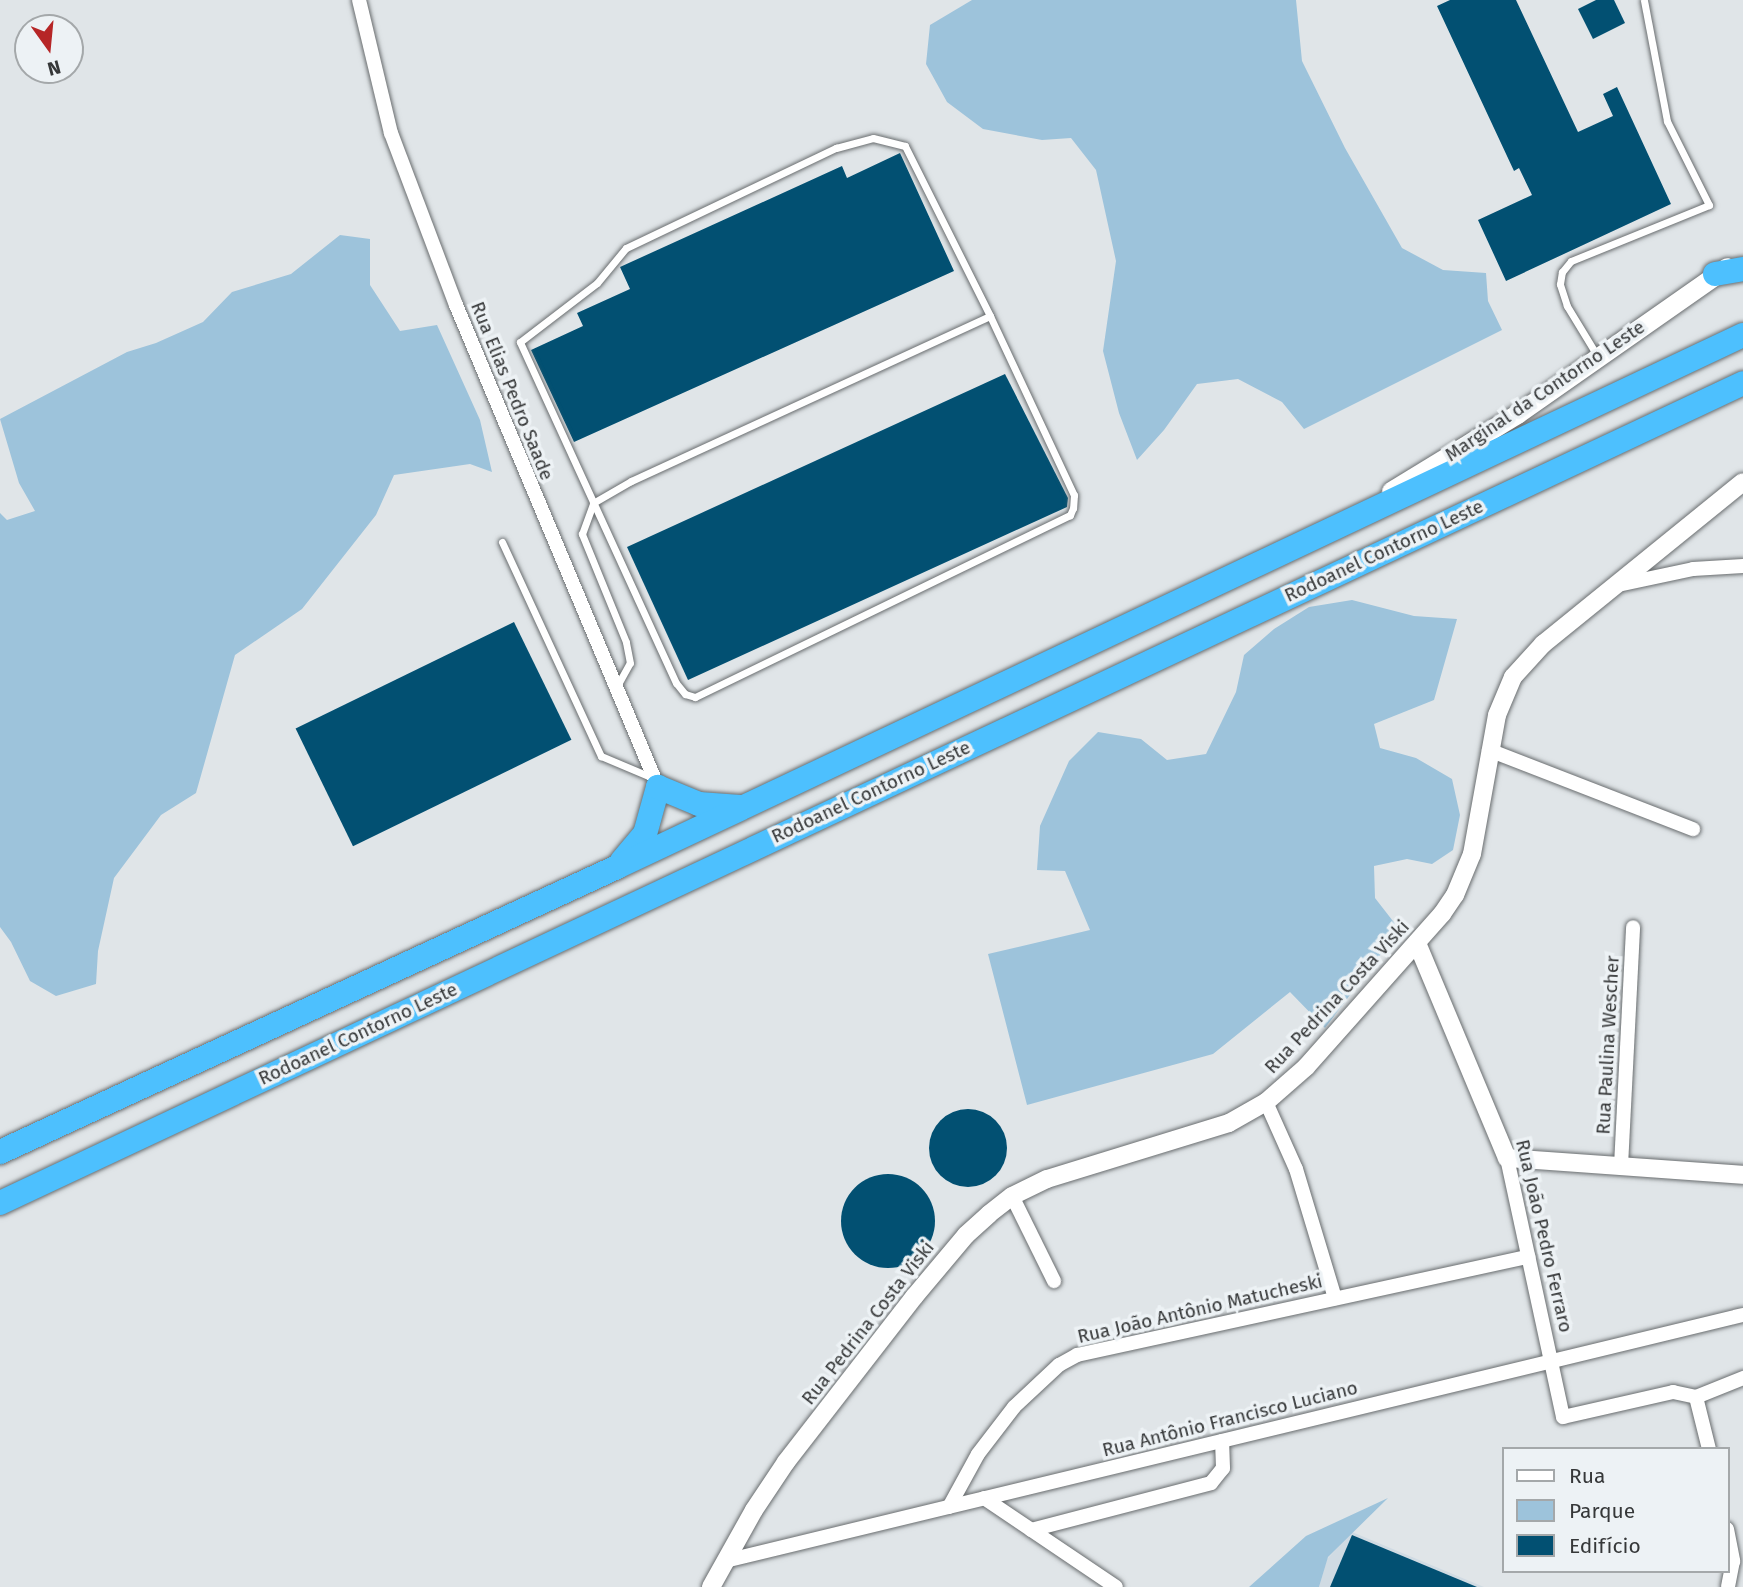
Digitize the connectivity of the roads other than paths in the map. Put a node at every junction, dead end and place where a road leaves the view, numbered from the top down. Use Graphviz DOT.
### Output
graph roads {
  1 [pos="359,0"];
  2 [pos="1644,0"];
  3 [pos="1743,258"];
  4 [pos="1743,269"];
  5 [pos="1715,274"];
  6 [pos="990,316"];
  7 [pos="1743,335"];
  8 [pos="1598,357"];
  9 [pos="1743,383"];
  10 [pos="1743,482"];
  11 [pos="593,503"];
  12 [pos="1307,540"];
  13 [pos="502,542"];
  14 [pos="1743,566"];
  15 [pos="1618,585"];
  16 [pos="615,690"];
  17 [pos="1489,750"];
  18 [pos="655,782"];
  19 [pos="744,807"];
  20 [pos="1693,829"];
  21 [pos="617,867"];
  22 [pos="1633,927"];
  23 [pos="1417,943"];
  24 [pos="1266,1102"];
  25 [pos="0,1152"];
  26 [pos="1507,1158"];
  27 [pos="1621,1166"];
  28 [pos="1743,1175"];
  29 [pos="1012,1196"];
  30 [pos="0,1203"];
  31 [pos="1528,1257"];
  32 [pos="1054,1281"];
  33 [pos="1335,1298"];
  34 [pos="1743,1315"];
  35 [pos="1551,1361"];
  36 [pos="1743,1378"];
  37 [pos="1696,1397"];
  38 [pos="1222,1441"];
  39 [pos="1708,1447"];
  40 [pos="984,1498"];
  41 [pos="949,1507"];
  42 [pos="1031,1530"];
  43 [pos="1729,1540"];
  44 [pos="725,1561"];
  45 [pos="711,1587"];
  46 [pos="1116,1587"];
  47 [pos="1728,1587"];
  1 -- 16 [label="street, Rua Elias Pedro Saade"];
  2 -- 8 [label="lane"];
  3 -- 5 [label="main road, Marginal da Contorno Leste"];
  4 -- 5 [label="highway"];
  5 -- 8 [label="main road, Marginal da Contorno Leste"];
  6 -- 11 [label="lane"];
  6 -- 11 [label="lane"];
  6 -- 11 [label="lane"];
  7 -- 12 [label="highway, Rodoanel Contorno Leste"];
  8 -- 12 [label="main road, Marginal da Contorno Leste"];
  9 -- 30 [label="highway, Rodoanel Contorno Leste"];
  10 -- 15 [label="street, Rua Pedrina Costa Viski"];
  11 -- 16 [label="lane"];
  12 -- 19 [label="highway, Rodoanel Contorno Leste"];
  13 -- 18 [label="lane"];
  14 -- 15 [label="street"];
  15 -- 17 [label="street, Rua Pedrina Costa Viski"];
  16 -- 18 [label="street, Rua Elias Pedro Saade"];
  17 -- 20 [label="street"];
  17 -- 23 [label="street, Rua Pedrina Costa Viski"];
  18 -- 19 [label="highway"];
  18 -- 21 [label="highway"];
  19 -- 21 [label="highway, Rodoanel Contorno Leste"];
  21 -- 25 [label="highway, Rodoanel Contorno Leste"];
  22 -- 27 [label="street, Rua Paulina Wescher"];
  23 -- 24 [label="street, Rua Pedrina Costa Viski"];
  23 -- 26 [label="street, Rua João Pedro Ferraro"];
  24 -- 29 [label="street, Rua Pedrina Costa Viski"];
  24 -- 33 [label="street"];
  26 -- 27 [label="street"];
  26 -- 31 [label="street, Rua João Pedro Ferraro"];
  27 -- 28 [label="street"];
  29 -- 32 [label="street"];
  29 -- 44 [label="street, Rua Pedrina Costa Viski"];
  31 -- 33 [label="street, Rua João Antônio Matucheski"];
  31 -- 35 [label="street, Rua João Pedro Ferraro"];
  33 -- 41 [label="street, Rua João Antônio Matucheski"];
  34 -- 35 [label="street, Rua Antônio Francisco Luciano"];
  35 -- 37 [label="street, Rua João Pedro Ferraro"];
  35 -- 38 [label="street, Rua Antônio Francisco Luciano"];
  36 -- 37 [label="street"];
  37 -- 39 [label="street"];
  38 -- 40 [label="street, Rua Antônio Francisco Luciano"];
  38 -- 42 [label="street"];
  40 -- 41 [label="street, Rua Antônio Francisco Luciano"];
  40 -- 42 [label="street"];
  41 -- 44 [label="street, Rua Antônio Francisco Luciano"];
  42 -- 46 [label="street"];
  43 -- 47 [label="street"];
  44 -- 45 [label="street, Rua Pedrina Costa Viski"];
}
